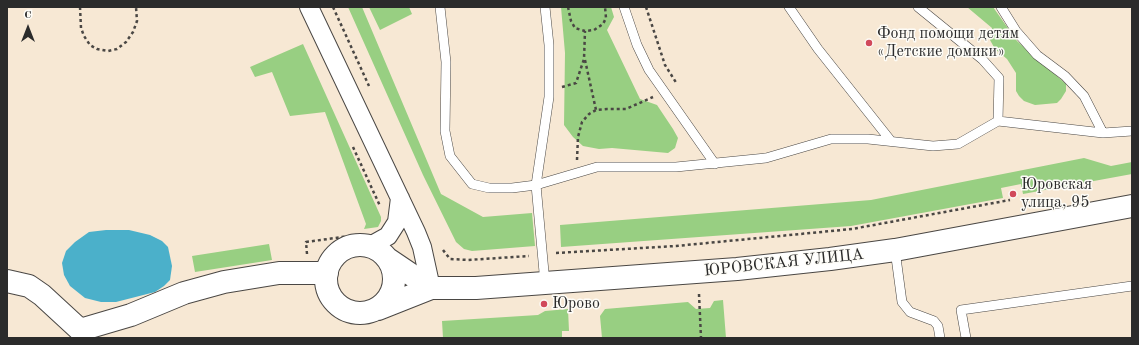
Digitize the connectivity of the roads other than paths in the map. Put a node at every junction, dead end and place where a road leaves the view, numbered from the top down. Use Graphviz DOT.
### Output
graph roads {
  1 [pos="309,7"];
  2 [pos="440,7"];
  3 [pos="545,7"];
  4 [pos="624,7"];
  5 [pos="789,7"];
  6 [pos="918,7"];
  7 [pos="1001,7"];
  8 [pos="998,121"];
  9 [pos="1132,131"];
  10 [pos="1102,133"];
  11 [pos="891,141"];
  12 [pos="715,164"];
  13 [pos="536,185"];
  14 [pos="400,197"];
  15 [pos="1132,206"];
  16 [pos="365,240"];
  17 [pos="895,250"];
  18 [pos="388,259"];
  19 [pos="318,273"];
  20 [pos="7,281"];
  21 [pos="545,283"];
  22 [pos="1132,286"];
  23 [pos="431,288"];
  24 [pos="378,308"];
  25 [pos="81,334"];
  26 [pos="940,338"];
  27 [pos="966,338"];
  1 -- 14 [label="street"];
  2 -- 13 [label="lane"];
  3 -- 13 [label="lane"];
  4 -- 12 [label="lane"];
  5 -- 11 [label="lane"];
  6 -- 8 [label="lane"];
  7 -- 10 [label="lane"];
  8 -- 10 [label="lane"];
  8 -- 11 [label="lane"];
  9 -- 10 [label="lane"];
  11 -- 12 [label="lane"];
  12 -- 13 [label="lane"];
  13 -- 21 [label="lane"];
  14 -- 16 [label="street"];
  14 -- 23 [label="street"];
  15 -- 17 [label="street, ЮРОВСКАЯ УЛИЦА"];
  16 -- 18 [label="street"];
  16 -- 19 [label="street"];
  17 -- 21 [label="street, ЮРОВСКАЯ УЛИЦА"];
  17 -- 26 [label="lane"];
  18 -- 23 [label="street"];
  18 -- 24 [label="street"];
  19 -- 24 [label="street"];
  19 -- 25 [label="street"];
  20 -- 25 [label="street"];
  21 -- 23 [label="street, ЮРОВСКАЯ УЛИЦА"];
  22 -- 27 [label="lane"];
  23 -- 24 [label="street, ЮРОВСКАЯ УЛИЦА"];
}
